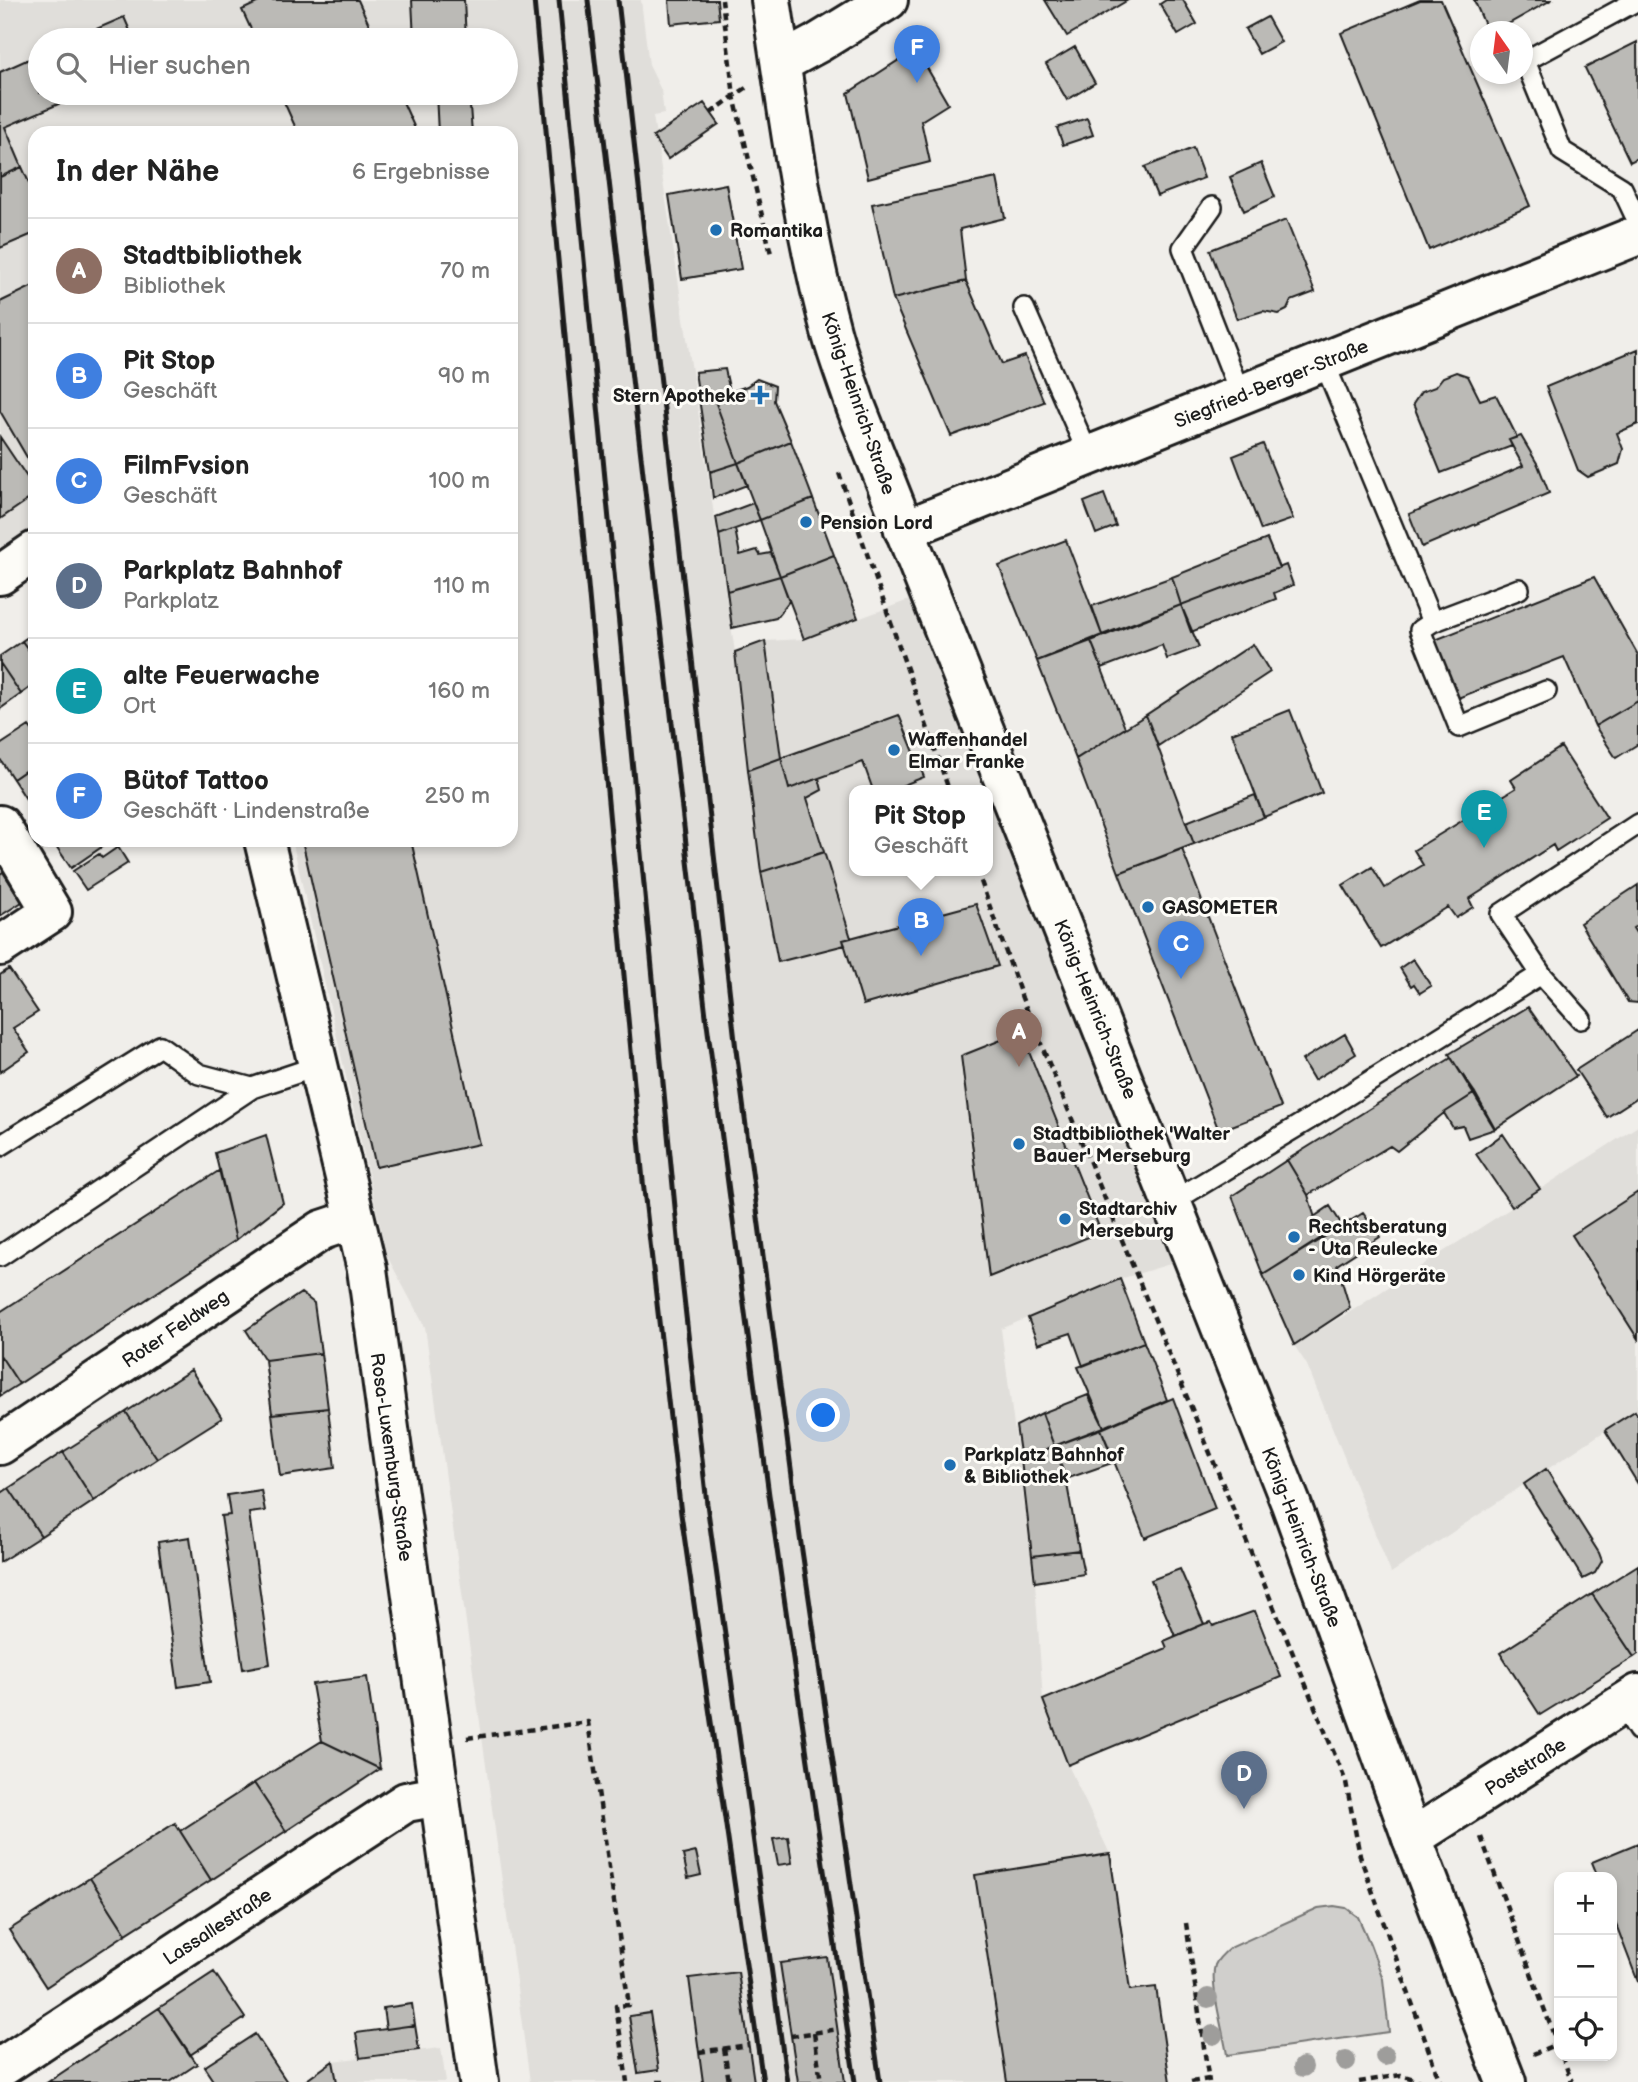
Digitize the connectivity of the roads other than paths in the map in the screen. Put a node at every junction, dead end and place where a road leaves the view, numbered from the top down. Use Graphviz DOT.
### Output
graph roads {
  1 [pos="771,0"];
  2 [pos="888,0"];
  3 [pos="1638,0"];
  4 [pos="781,63"];
  5 [pos="1212,207"];
  6 [pos="1638,222"];
  7 [pos="1638,235"];
  8 [pos="1024,308"];
  9 [pos="1324,362"];
  10 [pos="1241,396"];
  11 [pos="1089,456"];
  12 [pos="904,530"];
  13 [pos="28,556"];
  14 [pos="0,575"];
  15 [pos="1519,589"];
  16 [pos="1432,622"];
  17 [pos="1546,691"];
  18 [pos="1638,824"];
  19 [pos="0,825"];
  20 [pos="266,847"];
  21 [pos="0,946"];
  22 [pos="1541,974"];
  23 [pos="1581,1019"];
  24 [pos="318,1066"];
  25 [pos="252,1088"];
  26 [pos="0,1146"];
  27 [pos="1172,1202"];
  28 [pos="355,1219"];
  29 [pos="0,1256"];
  30 [pos="0,1445"];
  31 [pos="1633,1710"];
  32 [pos="439,1796"];
  33 [pos="1412,1838"];
  34 [pos="0,2068"];
  35 [pos="479,2082"];
  36 [pos="1506,2082"];
  1 -- 4 [label="street, König-Heinrich-Straße"];
  2 -- 4 [label="street"];
  3 -- 6 [label="lane"];
  4 -- 12 [label="street, König-Heinrich-Straße"];
  5 -- 10 [label="lane"];
  7 -- 9 [label="street, Siegfried-Berger-Straße"];
  8 -- 11 [label="lane"];
  9 -- 10 [label="street, Siegfried-Berger-Straße"];
  9 -- 16 [label="lane"];
  10 -- 11 [label="street, Siegfried-Berger-Straße"];
  11 -- 12 [label="street, Siegfried-Berger-Straße"];
  12 -- 27 [label="street, König-Heinrich-Straße"];
  13 -- 14 [label="street"];
  15 -- 16 [label="lane"];
  16 -- 17 [label="lane"];
  18 -- 22 [label="lane"];
  19 -- 21 [label="street"];
  20 -- 24 [label="street, Rosa-Luxemburg-Straße"];
  22 -- 23 [label="lane"];
  22 -- 27 [label="lane"];
  24 -- 25 [label="lane"];
  24 -- 28 [label="street, Rosa-Luxemburg-Straße"];
  25 -- 26 [label="lane"];
  25 -- 29 [label="lane"];
  27 -- 33 [label="street, König-Heinrich-Straße"];
  28 -- 30 [label="street, Roter Feldweg"];
  28 -- 32 [label="street, Rosa-Luxemburg-Straße"];
  31 -- 33 [label="street, Poststraße"];
  32 -- 34 [label="street, Lassallestraße"];
  32 -- 35 [label="street, Rosa-Luxemburg-Straße"];
  33 -- 36 [label="street, König-Heinrich-Straße"];
}
